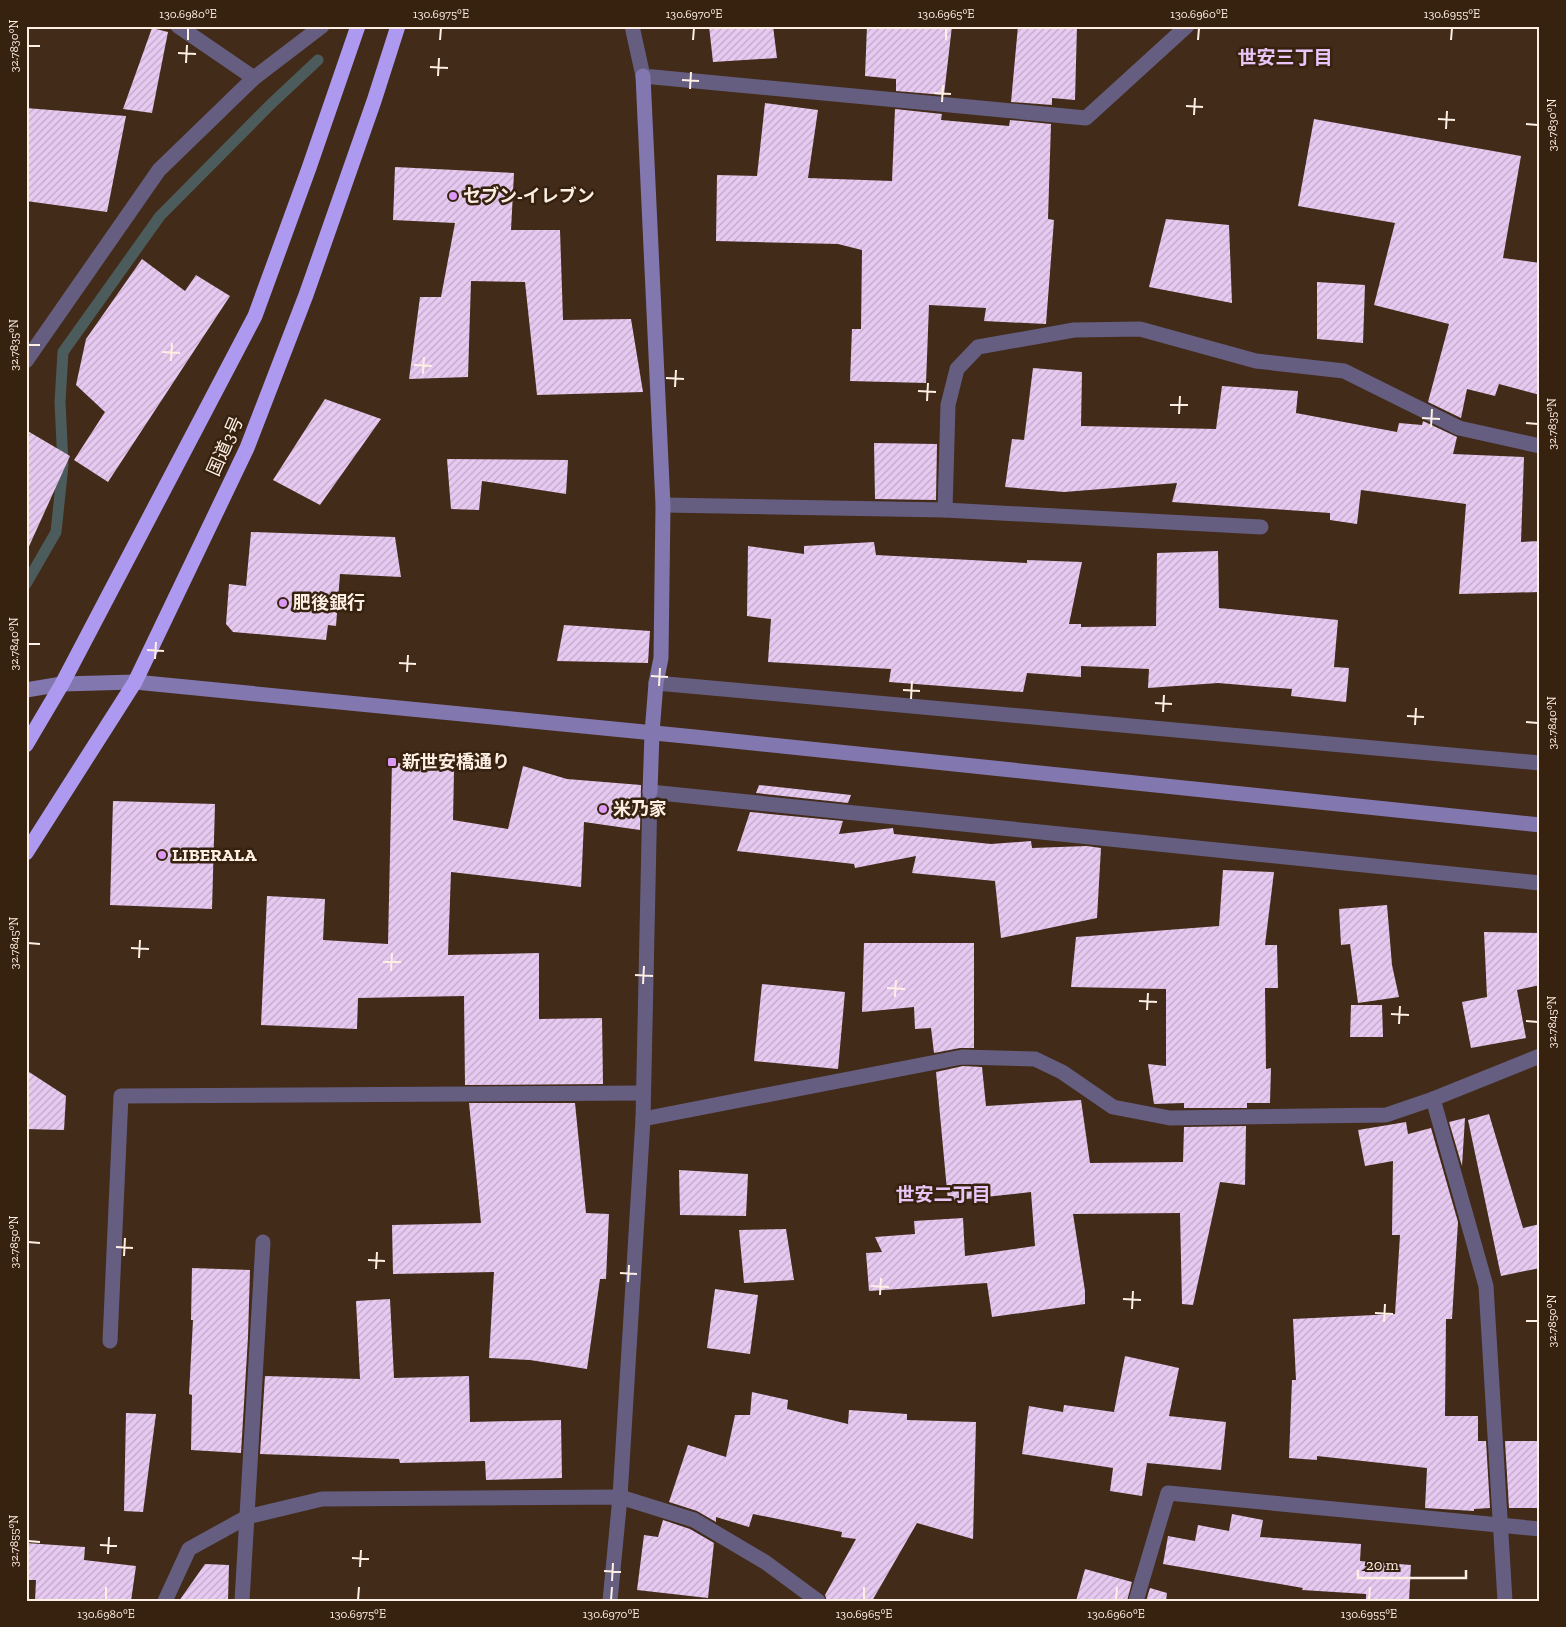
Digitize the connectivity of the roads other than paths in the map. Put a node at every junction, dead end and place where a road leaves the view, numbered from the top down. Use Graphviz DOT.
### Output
graph roads {
  1 [pos="178,26"];
  2 [pos="322,26"];
  3 [pos="358,26"];
  4 [pos="398,26"];
  5 [pos="632,26"];
  6 [pos="1186,26"];
  7 [pos="644,76"];
  8 [pos="254,78"];
  9 [pos="26,360"];
  10 [pos="1540,446"];
  11 [pos="663,505"];
  12 [pos="945,510"];
  13 [pos="1261,527"];
  14 [pos="135,682"];
  15 [pos="656,683"];
  16 [pos="62,684"];
  17 [pos="26,690"];
  18 [pos="652,733"];
  19 [pos="26,745"];
  20 [pos="1540,763"];
  21 [pos="650,792"];
  22 [pos="1540,825"];
  23 [pos="26,852"];
  24 [pos="1540,883"];
  25 [pos="1540,1056"];
  26 [pos="643,1093"];
  27 [pos="1433,1098"];
  28 [pos="643,1119"];
  29 [pos="264,1242"];
  30 [pos="110,1342"];
  31 [pos="620,1497"];
  32 [pos="247,1517"];
  33 [pos="1501,1526"];
  34 [pos="1540,1530"];
  35 [pos="165,1601"];
  36 [pos="242,1601"];
  37 [pos="610,1601"];
  38 [pos="818,1601"];
  39 [pos="1136,1601"];
  40 [pos="1506,1601"];
  1 -- 8 [label="street"];
  2 -- 8 [label="street"];
  3 -- 16 [label="highway, 国道3号"];
  4 -- 14 [label="highway, 国道3号"];
  5 -- 7 [label="street"];
  6 -- 7 [label="street"];
  7 -- 11 [label="street"];
  8 -- 9 [label="street"];
  10 -- 12 [label="street"];
  11 -- 12 [label="street"];
  11 -- 15 [label="street"];
  12 -- 13 [label="street"];
  14 -- 16 [label="street"];
  14 -- 18 [label="street"];
  14 -- 23 [label="highway, 国道3号"];
  15 -- 18 [label="street"];
  15 -- 20 [label="street"];
  16 -- 17 [label="street"];
  16 -- 19 [label="highway, 国道3号"];
  18 -- 21 [label="street"];
  18 -- 22 [label="street"];
  21 -- 24 [label="street"];
  21 -- 26 [label="street"];
  25 -- 27 [label="street"];
  26 -- 28 [label="street"];
  26 -- 30 [label="street"];
  27 -- 28 [label="street"];
  27 -- 33 [label="street"];
  28 -- 31 [label="street"];
  29 -- 32 [label="street"];
  31 -- 32 [label="street"];
  31 -- 37 [label="street"];
  31 -- 38 [label="street"];
  32 -- 35 [label="street"];
  32 -- 36 [label="street"];
  33 -- 34 [label="street"];
  33 -- 39 [label="street"];
  33 -- 40 [label="street"];
}
